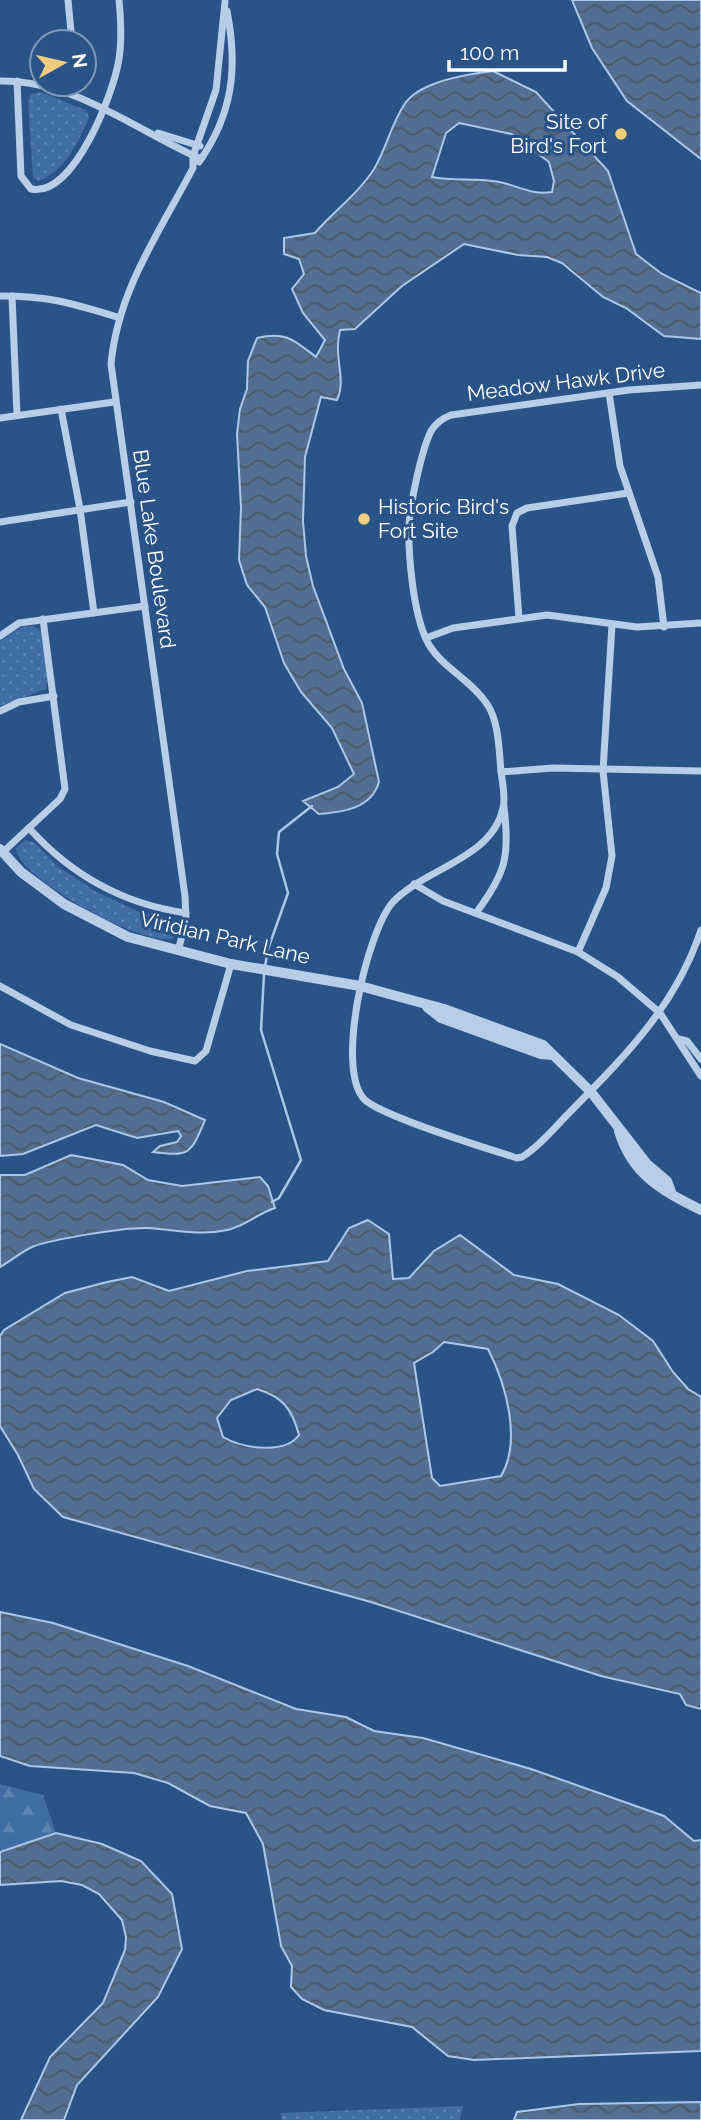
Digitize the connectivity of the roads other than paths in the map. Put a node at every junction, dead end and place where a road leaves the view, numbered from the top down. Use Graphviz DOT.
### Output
graph roads {
  1 [pos="68,0"];
  2 [pos="119,0"];
  3 [pos="225,1"];
  4 [pos="71,28"];
  5 [pos="17,80"];
  6 [pos="0,81"];
  7 [pos="28,82"];
  8 [pos="82,98"];
  9 [pos="104,109"];
  10 [pos="151,131"];
  11 [pos="198,145"];
  12 [pos="207,149"];
  13 [pos="197,158"];
  14 [pos="0,296"];
  15 [pos="12,296"];
  16 [pos="117,317"];
  17 [pos="701,385"];
  18 [pos="609,393"];
  19 [pos="114,402"];
  20 [pos="61,409"];
  21 [pos="17,415"];
  22 [pos="0,418"];
  23 [pos="628,493"];
  24 [pos="131,502"];
  25 [pos="80,509"];
  26 [pos="0,522"];
  27 [pos="145,606"];
  28 [pos="94,613"];
  29 [pos="519,618"];
  30 [pos="43,619"];
  31 [pos="701,623"];
  32 [pos="612,625"];
  33 [pos="664,627"];
  34 [pos="0,636"];
  35 [pos="426,638"];
  36 [pos="54,696"];
  37 [pos="0,711"];
  38 [pos="603,771"];
  39 [pos="701,771"];
  40 [pos="501,772"];
  41 [pos="504,806"];
  42 [pos="29,828"];
  43 [pos="1,851"];
  44 [pos="414,884"];
  45 [pos="186,913"];
  46 [pos="476,913"];
  47 [pos="701,930"];
  48 [pos="178,952"];
  49 [pos="578,952"];
  50 [pos="231,964"];
  51 [pos="0,986"];
  52 [pos="360,986"];
  53 [pos="660,1013"];
  54 [pos="679,1039"];
  55 [pos="701,1059"];
  56 [pos="701,1076"];
  57 [pos="591,1092"];
  58 [pos="701,1210"];
  1 -- 4 [label="street"];
  2 -- 9 [label="street"];
  3 -- 11 [label="street, Blue Lake Boulevard"];
  3 -- 12 [label="street, Blue Lake Boulevard"];
  5 -- 6 [label="street"];
  5 -- 7 [label="street"];
  5 -- 9 [label="street"];
  8 -- 9 [label="street"];
  9 -- 10 [label="street"];
  10 -- 11 [label="street"];
  10 -- 13 [label="street"];
  11 -- 12 [label="street"];
  11 -- 13 [label="street, Blue Lake Boulevard"];
  12 -- 13 [label="street, Blue Lake Boulevard"];
  13 -- 16 [label="street, Blue Lake Boulevard"];
  14 -- 15 [label="street"];
  15 -- 16 [label="street"];
  15 -- 21 [label="street"];
  16 -- 19 [label="street, Blue Lake Boulevard"];
  17 -- 18 [label="street, Meadow Hawk Drive"];
  18 -- 23 [label="street"];
  18 -- 35 [label="street, Meadow Hawk Drive"];
  19 -- 20 [label="street"];
  19 -- 24 [label="street, Blue Lake Boulevard"];
  20 -- 21 [label="street"];
  20 -- 25 [label="street"];
  21 -- 22 [label="street"];
  23 -- 29 [label="street"];
  23 -- 33 [label="street"];
  24 -- 25 [label="street"];
  24 -- 27 [label="street, Blue Lake Boulevard"];
  25 -- 26 [label="street"];
  25 -- 28 [label="street"];
  27 -- 28 [label="street"];
  27 -- 45 [label="street, Blue Lake Boulevard"];
  28 -- 30 [label="street"];
  29 -- 32 [label="street"];
  29 -- 35 [label="street"];
  30 -- 34 [label="street"];
  30 -- 36 [label="street"];
  31 -- 33 [label="street"];
  32 -- 33 [label="street"];
  32 -- 38 [label="street"];
  35 -- 40 [label="street"];
  36 -- 37 [label="street"];
  36 -- 42 [label="street"];
  38 -- 39 [label="street"];
  38 -- 40 [label="street"];
  38 -- 49 [label="street"];
  40 -- 41 [label="street"];
  41 -- 44 [label="street"];
  41 -- 46 [label="street"];
  42 -- 43 [label="street"];
  42 -- 45 [label="street"];
  43 -- 48 [label="street, Viridian Park Lane"];
  44 -- 46 [label="street"];
  44 -- 52 [label="street"];
  45 -- 48 [label="street, Blue Lake Boulevard"];
  46 -- 49 [label="street"];
  47 -- 53 [label="street"];
  48 -- 50 [label="street, Viridian Park Lane"];
  49 -- 53 [label="street"];
  50 -- 51 [label="street"];
  50 -- 52 [label="street, Viridian Park Lane"];
  52 -- 57 [label="street, Viridian Park Lane"];
  52 -- 57 [label="street"];
  53 -- 54 [label="street"];
  53 -- 57 [label="street"];
  54 -- 55 [label="street"];
  54 -- 56 [label="street"];
  57 -- 58 [label="street, Viridian Park Lane"];
}
